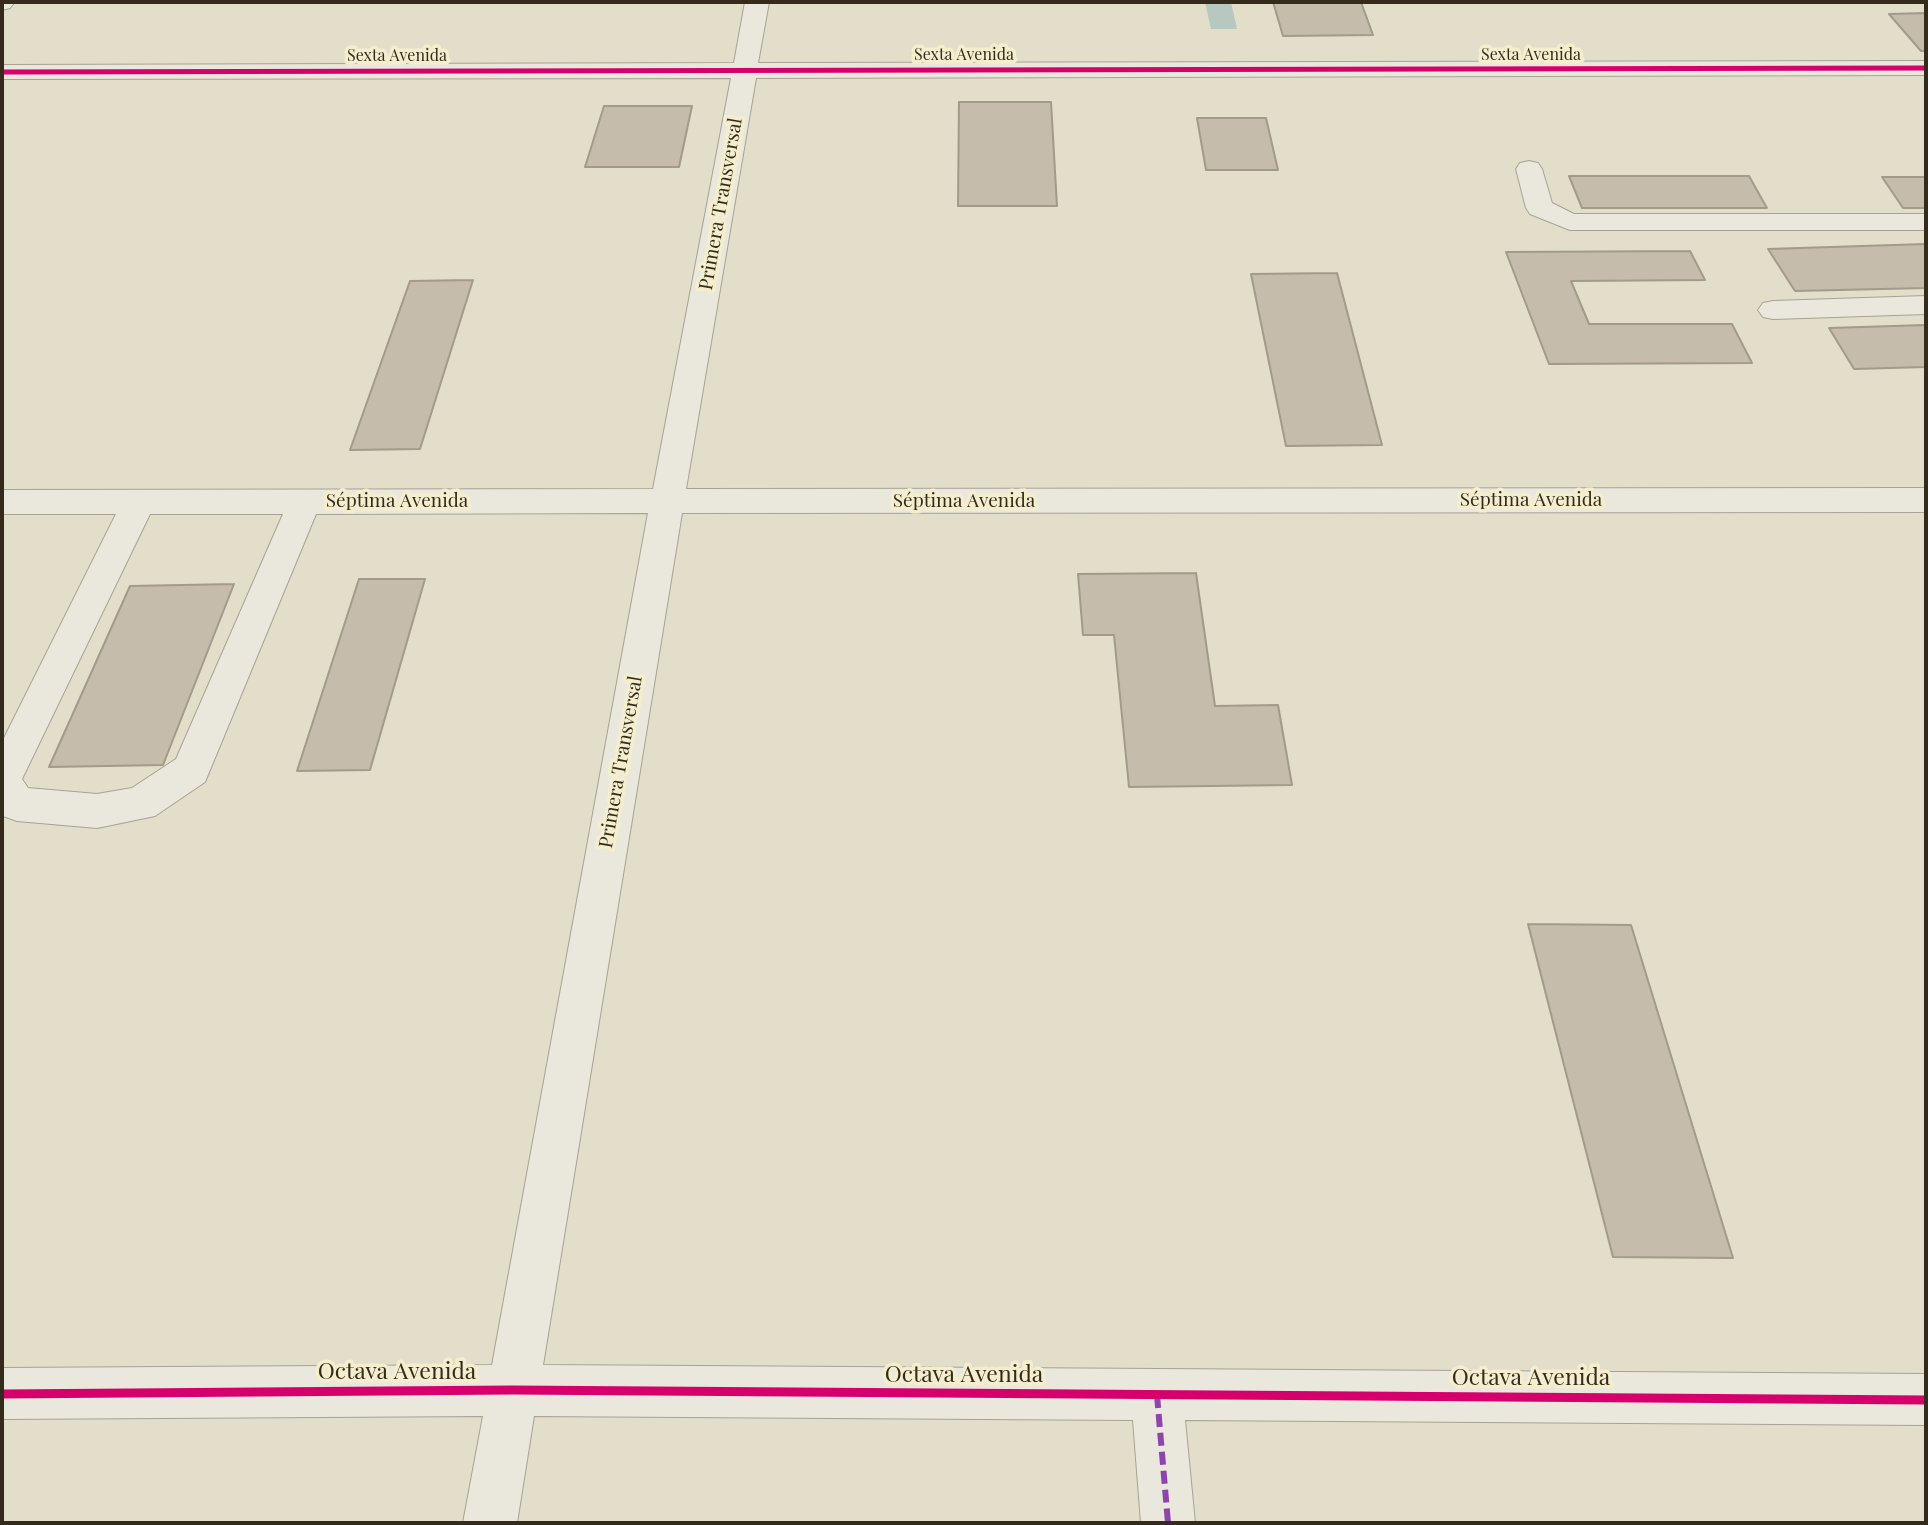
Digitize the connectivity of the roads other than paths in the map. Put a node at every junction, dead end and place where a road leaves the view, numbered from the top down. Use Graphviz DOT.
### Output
graph roads {
  1 [pos="757,2"];
  2 [pos="1926,68"];
  3 [pos="746,69"];
  4 [pos="2,72"];
  5 [pos="1529,169"];
  6 [pos="1926,222"];
  7 [pos="1926,305"];
  8 [pos="1773,310"];
  9 [pos="1926,500"];
  10 [pos="305,501"];
  11 [pos="667,501"];
  12 [pos="2,502"];
  13 [pos="139,502"];
  14 [pos="512,1390"];
  15 [pos="2,1394"];
  16 [pos="1157,1395"];
  17 [pos="1926,1400"];
  18 [pos="490,1523"];
  19 [pos="1168,1523"];
  1 -- 3 [label="street, Primera Transversal"];
  2 -- 3 [label="street, Sexta Avenida"];
  3 -- 4 [label="street, Sexta Avenida"];
  3 -- 11 [label="street, Primera Transversal"];
  5 -- 6 [label="street"];
  7 -- 8 [label="street"];
  9 -- 11 [label="street, Séptima Avenida"];
  10 -- 11 [label="street, Séptima Avenida"];
  10 -- 13 [label="street, Séptima Avenida"];
  10 -- 13 [label="street"];
  11 -- 14 [label="street, Primera Transversal"];
  12 -- 13 [label="street, Séptima Avenida"];
  14 -- 15 [label="street, Octava Avenida"];
  14 -- 16 [label="street, Octava Avenida"];
  14 -- 18 [label="street, Primera Transversal"];
  16 -- 17 [label="street, Octava Avenida"];
  16 -- 19 [label="street"];
}
